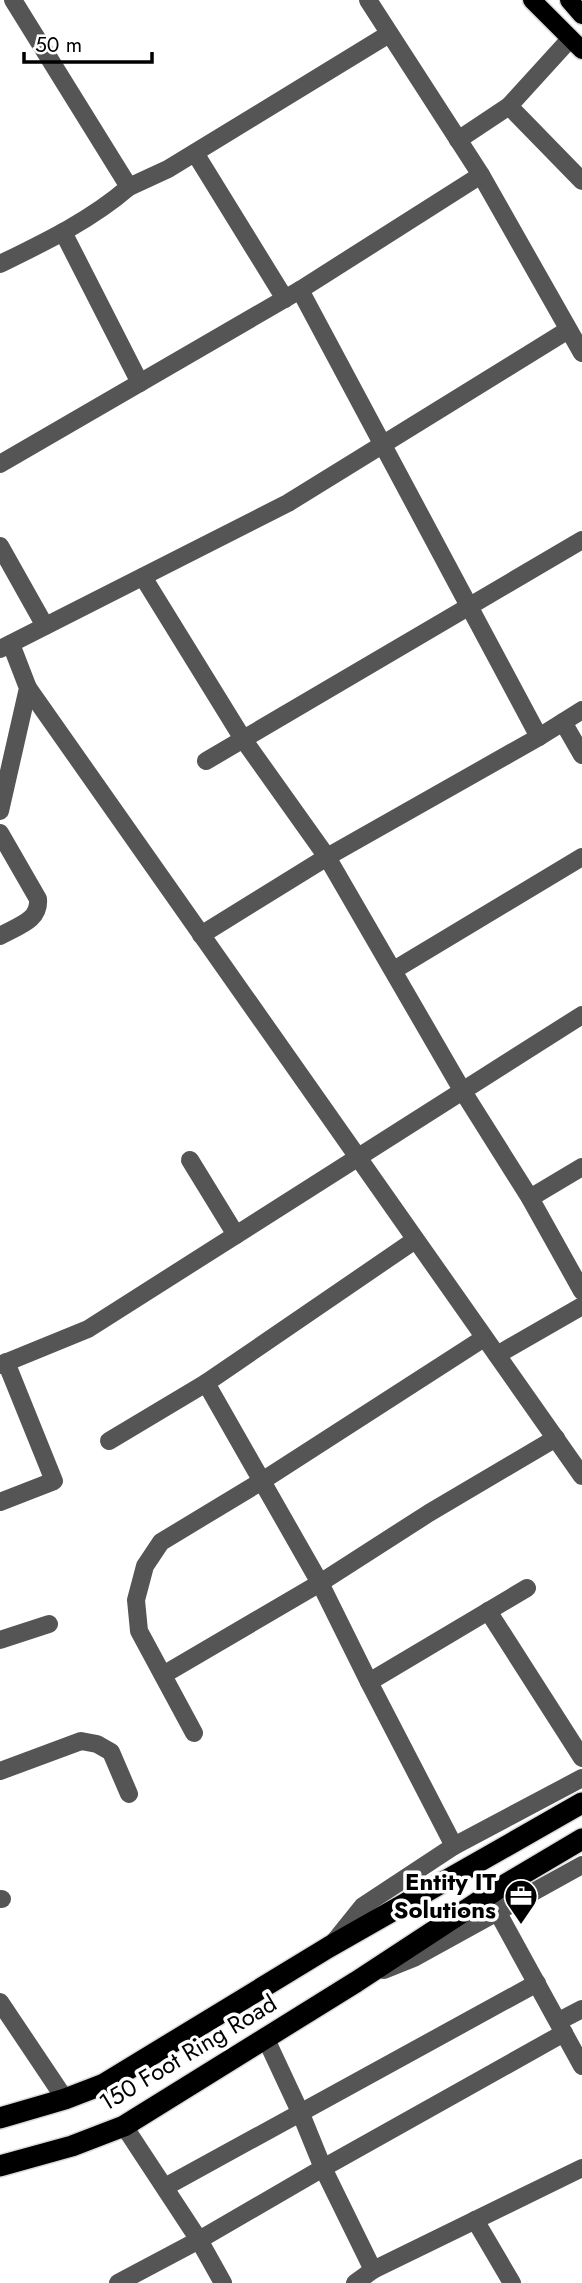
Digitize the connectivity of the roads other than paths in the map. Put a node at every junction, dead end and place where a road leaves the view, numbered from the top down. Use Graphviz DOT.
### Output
graph roads {
  1 [pos="368,0"];
  2 [pos="532,0"];
  3 [pos="569,0"];
  4 [pos="18,2"];
  5 [pos="582,15"];
  6 [pos="389,34"];
  7 [pos="576,44"];
  8 [pos="509,106"];
  9 [pos="458,140"];
  10 [pos="195,153"];
  11 [pos="481,175"];
  12 [pos="582,181"];
  13 [pos="128,187"];
  14 [pos="63,232"];
  15 [pos="0,264"];
  16 [pos="292,295"];
  17 [pos="568,330"];
  18 [pos="582,353"];
  19 [pos="140,383"];
  20 [pos="382,444"];
  21 [pos="0,464"];
  22 [pos="582,540"];
  23 [pos="0,546"];
  24 [pos="143,577"];
  25 [pos="468,606"];
  26 [pos="46,626"];
  27 [pos="5,646"];
  28 [pos="28,688"];
  29 [pos="582,710"];
  30 [pos="563,722"];
  31 [pos="539,737"];
  32 [pos="243,739"];
  33 [pos="582,755"];
  34 [pos="206,761"];
  35 [pos="4,772"];
  36 [pos="0,811"];
  37 [pos="0,833"];
  38 [pos="327,857"];
  39 [pos="582,857"];
  40 [pos="201,935"];
  41 [pos="0,936"];
  42 [pos="394,970"];
  43 [pos="582,1015"];
  44 [pos="462,1090"];
  45 [pos="358,1158"];
  46 [pos="190,1160"];
  47 [pos="582,1167"];
  48 [pos="530,1198"];
  49 [pos="236,1235"];
  50 [pos="415,1240"];
  51 [pos="582,1291"];
  52 [pos="582,1306"];
  53 [pos="484,1338"];
  54 [pos="497,1355"];
  55 [pos="2,1363"];
  56 [pos="206,1383"];
  57 [pos="556,1438"];
  58 [pos="109,1441"];
  59 [pos="582,1476"];
  60 [pos="262,1481"];
  61 [pos="0,1503"];
  62 [pos="320,1583"];
  63 [pos="527,1588"];
  64 [pos="488,1611"];
  65 [pos="49,1624"];
  66 [pos="0,1640"];
  67 [pos="163,1675"];
  68 [pos="369,1682"];
  69 [pos="194,1733"];
  70 [pos="582,1758"];
  71 [pos="0,1770"];
  72 [pos="582,1778"];
  73 [pos="129,1794"];
  74 [pos="582,1803"];
  75 [pos="582,1839"];
  76 [pos="454,1846"];
  77 [pos="582,1865"];
  78 [pos="498,1913"];
  79 [pos="329,1947"];
  80 [pos="356,1982"];
  81 [pos="537,1983"];
  82 [pos="0,2002"];
  83 [pos="582,2009"];
  84 [pos="561,2027"];
  85 [pos="265,2037"];
  86 [pos="582,2066"];
  87 [pos="65,2099"];
  88 [pos="301,2114"];
  89 [pos="0,2118"];
  90 [pos="124,2126"];
  91 [pos="0,2166"];
  92 [pos="323,2168"];
  93 [pos="582,2168"];
  94 [pos="165,2187"];
  95 [pos="475,2220"];
  96 [pos="199,2240"];
  97 [pos="363,2279"];
  98 [pos="118,2283"];
  99 [pos="223,2283"];
  100 [pos="512,2283"];
  1 -- 6 [label="street"];
  2 -- 7 [label="main road"];
  3 -- 5 [label="main road"];
  4 -- 13 [label="street"];
  6 -- 9 [label="street"];
  6 -- 10 [label="street"];
  7 -- 8 [label="street"];
  8 -- 9 [label="street"];
  8 -- 12 [label="street"];
  9 -- 11 [label="street"];
  10 -- 13 [label="street"];
  10 -- 16 [label="street"];
  11 -- 16 [label="street"];
  11 -- 17 [label="street"];
  13 -- 14 [label="street"];
  14 -- 15 [label="street"];
  14 -- 19 [label="street"];
  16 -- 19 [label="street"];
  16 -- 20 [label="street"];
  17 -- 18 [label="street"];
  17 -- 20 [label="street"];
  19 -- 21 [label="street"];
  20 -- 24 [label="street"];
  20 -- 25 [label="street"];
  22 -- 25 [label="street"];
  23 -- 26 [label="street"];
  24 -- 26 [label="street"];
  24 -- 32 [label="street"];
  25 -- 31 [label="street"];
  25 -- 32 [label="street"];
  26 -- 27 [label="street"];
  27 -- 28 [label="street"];
  28 -- 35 [label="street"];
  28 -- 40 [label="street"];
  29 -- 30 [label="street"];
  30 -- 31 [label="street"];
  30 -- 33 [label="street"];
  31 -- 38 [label="street"];
  32 -- 34 [label="street"];
  32 -- 38 [label="street"];
  35 -- 36 [label="street"];
  37 -- 41 [label="street"];
  38 -- 40 [label="street"];
  38 -- 42 [label="street"];
  39 -- 42 [label="street"];
  40 -- 45 [label="street"];
  42 -- 44 [label="street"];
  43 -- 44 [label="street"];
  44 -- 45 [label="street"];
  44 -- 48 [label="street"];
  45 -- 49 [label="street"];
  45 -- 50 [label="street"];
  46 -- 49 [label="street"];
  47 -- 48 [label="street"];
  48 -- 51 [label="street"];
  49 -- 55 [label="street"];
  50 -- 53 [label="street"];
  50 -- 56 [label="street"];
  52 -- 54 [label="street"];
  53 -- 54 [label="street"];
  53 -- 60 [label="street"];
  54 -- 57 [label="street"];
  55 -- 61 [label="street"];
  56 -- 58 [label="street"];
  56 -- 60 [label="street"];
  57 -- 59 [label="street"];
  57 -- 62 [label="street"];
  60 -- 62 [label="street"];
  60 -- 67 [label="street"];
  62 -- 67 [label="street"];
  62 -- 68 [label="street"];
  63 -- 64 [label="street"];
  64 -- 68 [label="street"];
  64 -- 70 [label="street"];
  65 -- 66 [label="street"];
  67 -- 69 [label="street"];
  68 -- 76 [label="street"];
  71 -- 73 [label="street"];
  72 -- 76 [label="street"];
  74 -- 79 [label="highway, 150 Foot Ring Road"];
  75 -- 80 [label="highway, 150 Foot Ring Road"];
  76 -- 79 [label="street"];
  77 -- 78 [label="street"];
  78 -- 80 [label="street"];
  78 -- 81 [label="street"];
  79 -- 87 [label="highway, 150 Foot Ring Road"];
  80 -- 85 [label="highway, 150 Foot Ring Road"];
  81 -- 84 [label="street"];
  81 -- 88 [label="street"];
  82 -- 87 [label="street"];
  83 -- 84 [label="street"];
  84 -- 86 [label="street"];
  84 -- 92 [label="street"];
  85 -- 88 [label="street"];
  85 -- 90 [label="highway, 150 Foot Ring Road"];
  87 -- 89 [label="highway, 150 Foot Ring Road"];
  88 -- 92 [label="street"];
  88 -- 94 [label="street"];
  90 -- 91 [label="highway, 150 Foot Ring Road"];
  90 -- 94 [label="street"];
  92 -- 96 [label="street"];
  92 -- 97 [label="street"];
  93 -- 95 [label="street"];
  94 -- 96 [label="street"];
  95 -- 97 [label="street"];
  95 -- 100 [label="street"];
  96 -- 98 [label="street"];
  96 -- 99 [label="street"];
}
